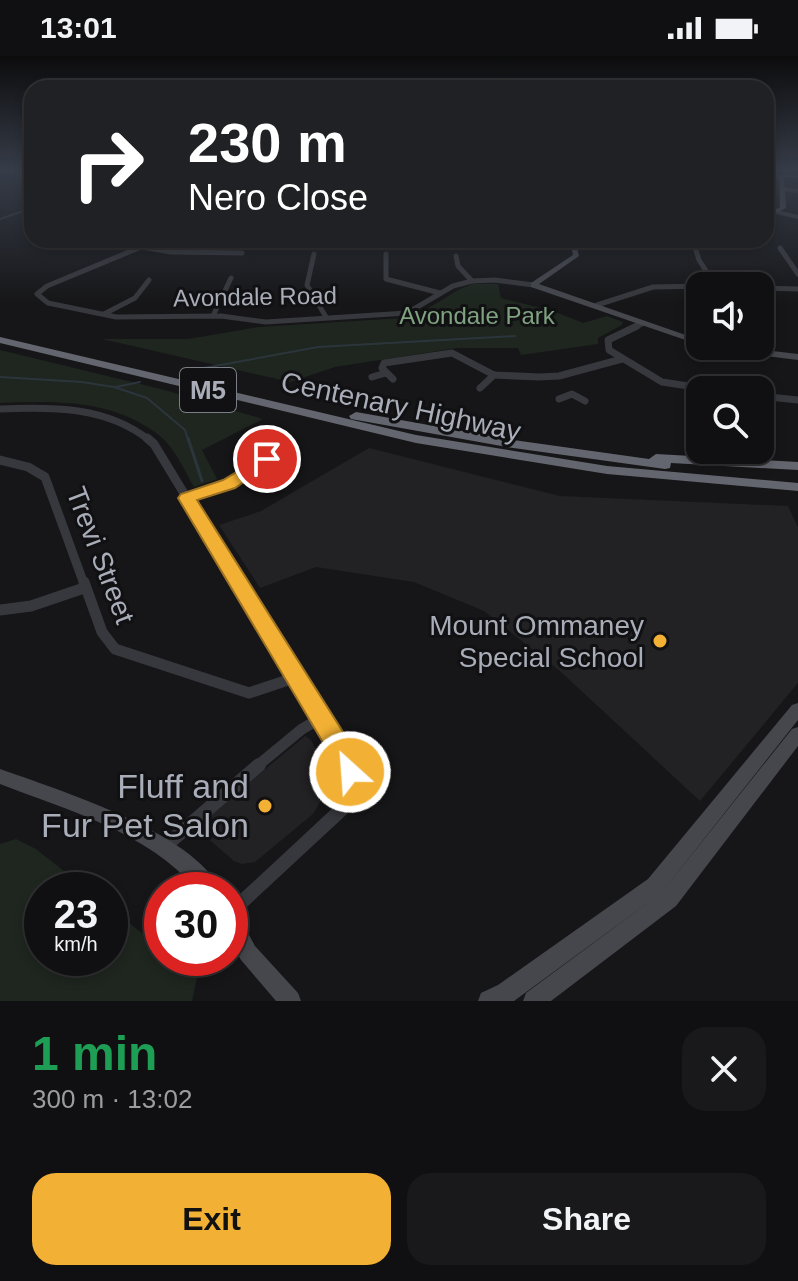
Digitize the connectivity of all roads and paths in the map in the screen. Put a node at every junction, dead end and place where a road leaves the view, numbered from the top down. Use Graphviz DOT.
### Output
graph roads {
  1 [pos="139,248"];
  2 [pos="147,248"];
  3 [pos="574,248"];
  4 [pos="695,248"];
  5 [pos="780,248"];
  6 [pos="242,253"];
  7 [pos="447,253"];
  8 [pos="466,253"];
  9 [pos="314,254"];
  10 [pos="386,254"];
  11 [pos="456,256"];
  12 [pos="707,272"];
  13 [pos="798,274"];
  14 [pos="231,278"];
  15 [pos="149,280"];
  16 [pos="472,281"];
  17 [pos="534,285"];
  18 [pos="686,286"];
  19 [pos="774,288"];
  20 [pos="798,289"];
  21 [pos="440,293"];
  22 [pos="597,305"];
  23 [pos="104,314"];
  24 [pos="213,316"];
  25 [pos="326,317"];
  26 [pos="642,324"];
  27 [pos="0,332"];
  28 [pos="686,338"];
  29 [pos="0,340"];
  30 [pos="774,353"];
  31 [pos="798,357"];
  32 [pos="622,359"];
  33 [pos="386,373"];
  34 [pos="494,375"];
  35 [pos="559,376"];
  36 [pos="372,377"];
  37 [pos="393,379"];
  38 [pos="686,386"];
  39 [pos="480,388"];
  40 [pos="582,391"];
  41 [pos="571,393"];
  42 [pos="774,397"];
  43 [pos="559,399"];
  44 [pos="798,400"];
  45 [pos="585,401"];
  46 [pos="0,409"];
  47 [pos="267,459"];
  48 [pos="0,460"];
  49 [pos="639,461"];
  50 [pos="556,463"];
  51 [pos="798,466"];
  52 [pos="798,478"];
  53 [pos="798,487"];
  54 [pos="798,495"];
  55 [pos="187,498"];
  56 [pos="84,588"];
  57 [pos="0,610"];
  58 [pos="297,677"];
  59 [pos="798,709"];
  60 [pos="321,718"];
  61 [pos="798,734"];
  62 [pos="0,776"];
  63 [pos="164,847"];
  64 [pos="197,872"];
  65 [pos="248,897"];
  66 [pos="248,953"];
  67 [pos="291,1001"];
  68 [pos="489,1001"];
  69 [pos="534,1001"];
  1 -- 23 [label="street, Avondale Road"];
  2 -- 6 [label="street"];
  3 -- 17 [label="street"];
  4 -- 12 [label="street"];
  5 -- 13 [label="street"];
  7 -- 11 [label="street"];
  8 -- 11 [label="street"];
  9 -- 25 [label="street"];
  10 -- 21 [label="street"];
  11 -- 16 [label="street"];
  14 -- 24 [label="street"];
  15 -- 23 [label="street"];
  16 -- 17 [label="street, Avondale Road"];
  16 -- 21 [label="street, Avondale Road"];
  17 -- 22 [label="street, Avondale Road"];
  18 -- 22 [label="street"];
  19 -- 20 [label="street"];
  21 -- 25 [label="street, Avondale Road"];
  22 -- 26 [label="street, Avondale Road"];
  23 -- 24 [label="street, Avondale Road"];
  24 -- 25 [label="street, Avondale Road"];
  26 -- 28 [label="street, Avondale Road"];
  26 -- 32 [label="street"];
  27 -- 49 [label="highway, Centenary Highway / M5"];
  29 -- 50 [label="highway, Centenary Highway / M5"];
  30 -- 31 [label="street"];
  32 -- 35 [label="street"];
  32 -- 38 [label="street"];
  33 -- 34 [label="street"];
  33 -- 36 [label="street"];
  33 -- 37 [label="street"];
  34 -- 35 [label="street"];
  34 -- 39 [label="street"];
  35 -- 41 [label="street"];
  40 -- 41 [label="street"];
  41 -- 43 [label="street"];
  41 -- 45 [label="street"];
  42 -- 44 [label="street"];
  46 -- 55 [label="street"];
  47 -- 55 [label="street"];
  48 -- 56 [label="street, Trevi Street"];
  49 -- 51 [label="highway"];
  49 -- 52 [label="highway, Centenary Highway / M5"];
  50 -- 53 [label="highway, Centenary Highway / M5"];
  50 -- 54 [label="highway"];
  55 -- 58 [label="street"];
  56 -- 57 [label="street"];
  56 -- 58 [label="street, Trevi Street"];
  58 -- 60 [label="street"];
  59 -- 68 [label="street"];
  60 -- 63 [label="street"];
  60 -- 65 [label="street"];
  61 -- 69 [label="street"];
  62 -- 63 [label="street"];
  63 -- 64 [label="street"];
  66 -- 67 [label="street"];
}
